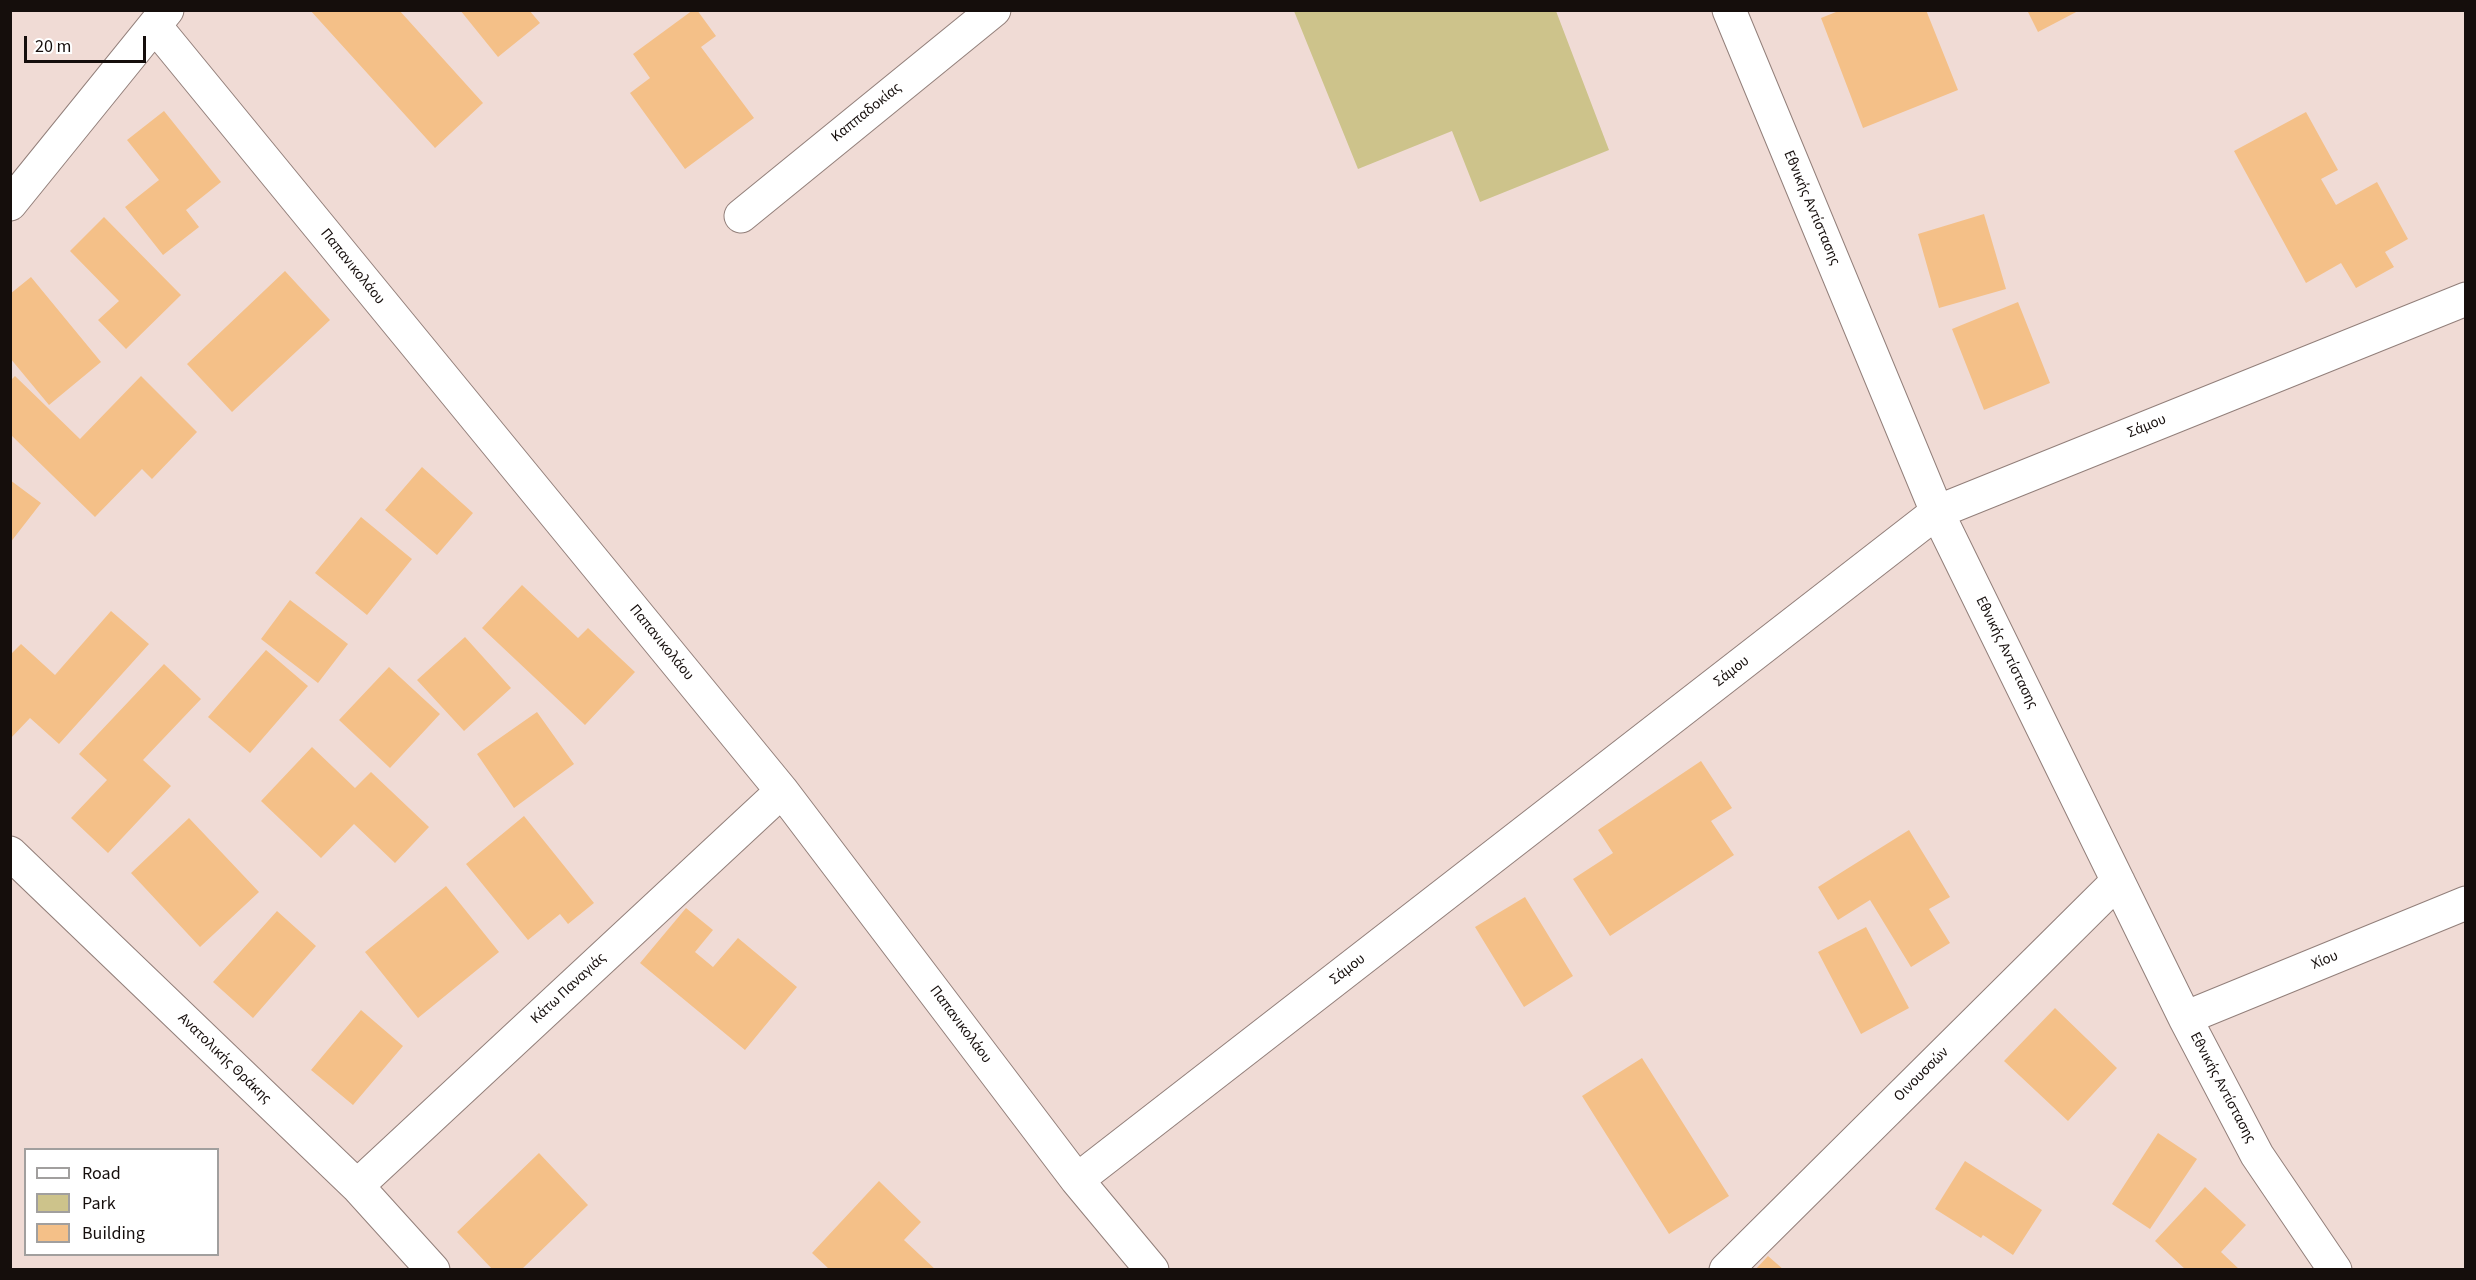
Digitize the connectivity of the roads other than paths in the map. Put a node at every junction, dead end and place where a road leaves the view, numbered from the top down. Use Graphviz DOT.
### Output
graph roads {
  1 [pos="994,10"];
  2 [pos="1729,10"];
  3 [pos="161,18"];
  4 [pos="10,204"];
  5 [pos="741,216"];
  6 [pos="2466,299"];
  7 [pos="1937,512"];
  8 [pos="782,791"];
  9 [pos="10,853"];
  10 [pos="2118,881"];
  11 [pos="2466,903"];
  12 [pos="2186,1018"];
  13 [pos="1077,1180"];
  14 [pos="357,1186"];
  15 [pos="433,1269"];
  16 [pos="1152,1269"];
  17 [pos="1726,1269"];
  18 [pos="2335,1269"];
  1 -- 5 [label="street, Καππαδοκίας"];
  2 -- 7 [label="street, Εθνικής Αντίστασης"];
  3 -- 4 [label="street"];
  3 -- 8 [label="street, Παπανικολάου"];
  6 -- 7 [label="street, Σάμου"];
  7 -- 10 [label="street, Εθνικής Αντίστασης"];
  7 -- 13 [label="street, Σάμου"];
  8 -- 13 [label="street, Παπανικολάου"];
  8 -- 14 [label="street, Κάτω Παναγιάς"];
  9 -- 14 [label="street, Ανατολικής Θράκης"];
  10 -- 12 [label="street, Εθνικής Αντίστασης"];
  10 -- 17 [label="street, Οινουσσών"];
  11 -- 12 [label="street, Χίου"];
  12 -- 18 [label="street, Εθνικής Αντίστασης"];
  13 -- 16 [label="street, Παπανικολάου"];
  14 -- 15 [label="street, Ανατολικής Θράκης"];
}
